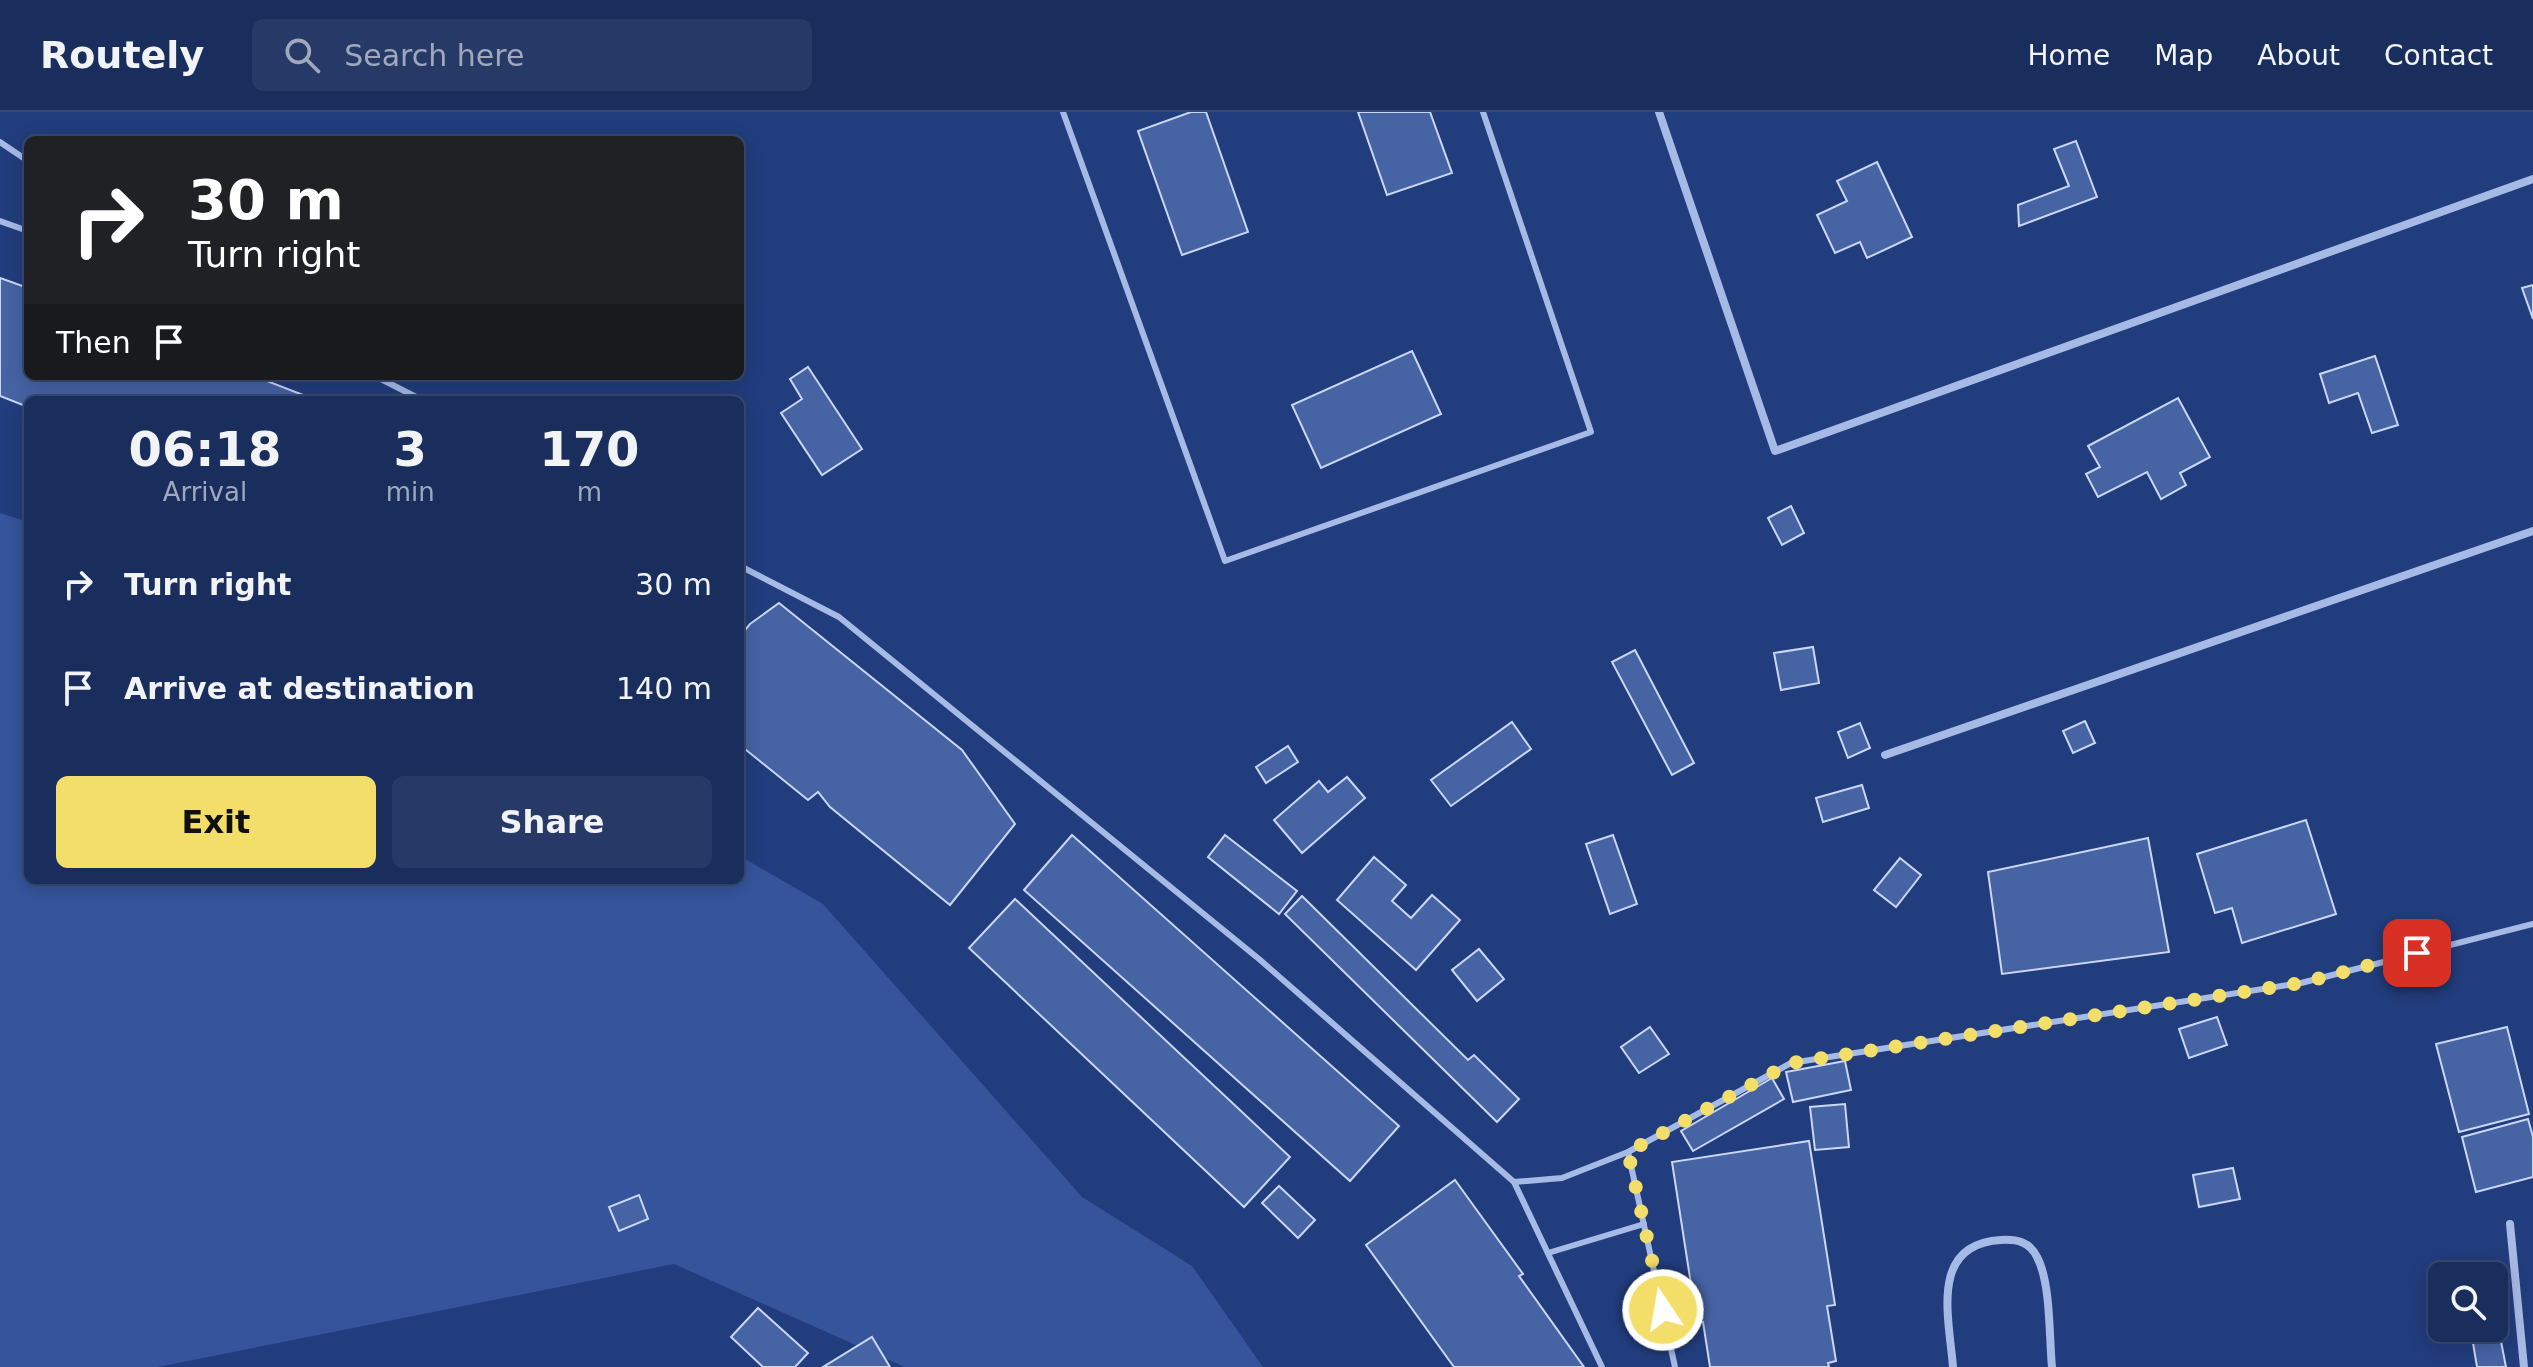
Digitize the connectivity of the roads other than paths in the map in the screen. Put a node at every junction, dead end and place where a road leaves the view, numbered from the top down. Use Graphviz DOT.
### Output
graph roads {
  1 [pos="1063,112"];
  2 [pos="1483,112"];
  3 [pos="1659,112"];
  4 [pos="0,142"];
  5 [pos="24,158"];
  6 [pos="2533,179"];
  7 [pos="0,221"];
  8 [pos="24,230"];
  9 [pos="383,380"];
  10 [pos="414,396"];
  11 [pos="2533,531"];
  12 [pos="744,568"];
  13 [pos="1885,755"];
  14 [pos="2533,924"];
  15 [pos="1628,1152"];
  16 [pos="1514,1182"];
  17 [pos="1644,1224"];
  18 [pos="2510,1224"];
  19 [pos="1548,1253"];
  20 [pos="1602,1367"];
  21 [pos="1675,1367"];
  22 [pos="1953,1367"];
  23 [pos="2052,1367"];
  24 [pos="2524,1367"];
  1 -- 2 [label="lane"];
  3 -- 6 [label="street"];
  4 -- 5 [label="lane"];
  7 -- 8 [label="lane"];
  9 -- 10 [label="lane"];
  11 -- 13 [label="street"];
  12 -- 16 [label="lane"];
  14 -- 15 [label="lane"];
  15 -- 16 [label="lane"];
  15 -- 17 [label="lane"];
  16 -- 19 [label="lane"];
  17 -- 19 [label="lane"];
  17 -- 21 [label="lane"];
  18 -- 24 [label="street"];
  19 -- 20 [label="lane"];
  22 -- 23 [label="street"];
}
